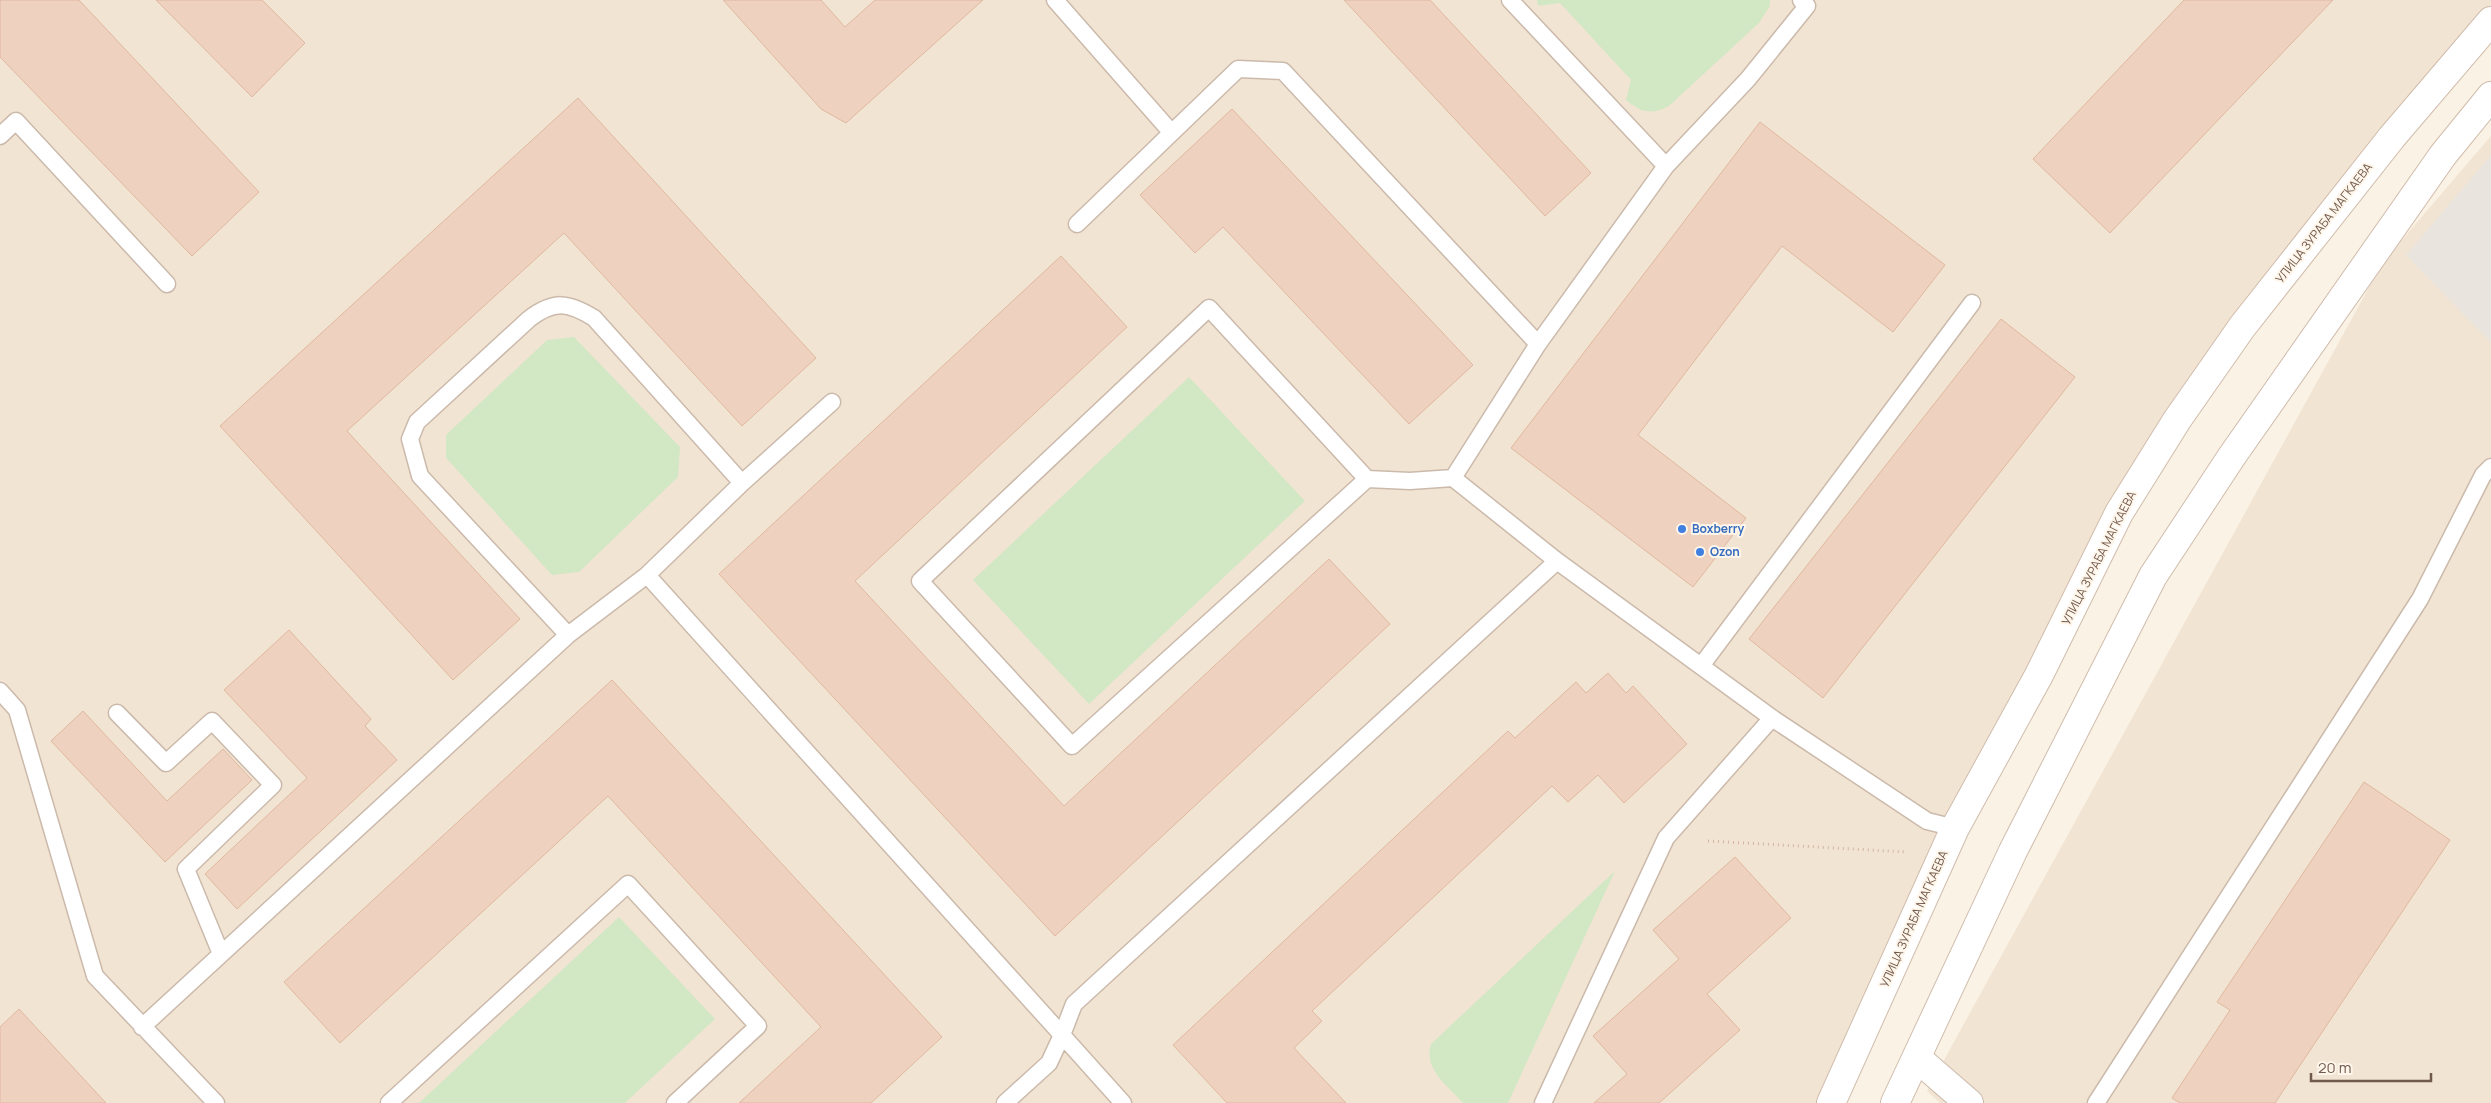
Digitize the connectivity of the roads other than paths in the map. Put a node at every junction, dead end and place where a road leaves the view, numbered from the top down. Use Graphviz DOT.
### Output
graph roads {
  1 [pos="1054,0"];
  2 [pos="1510,0"];
  3 [pos="1801,0"];
  4 [pos="2491,21"];
  5 [pos="2491,96"];
  6 [pos="1172,132"];
  7 [pos="0,136"];
  8 [pos="1666,166"];
  9 [pos="1077,224"];
  10 [pos="167,284"];
  11 [pos="1972,303"];
  12 [pos="1538,344"];
  13 [pos="832,402"];
  14 [pos="2491,467"];
  15 [pos="1453,478"];
  16 [pos="1367,479"];
  17 [pos="742,483"];
  18 [pos="1557,561"];
  19 [pos="648,574"];
  20 [pos="568,635"];
  21 [pos="1702,666"];
  22 [pos="0,691"];
  23 [pos="117,714"];
  24 [pos="1772,718"];
  25 [pos="1955,828"];
  26 [pos="221,954"];
  27 [pos="142,1027"];
  28 [pos="1062,1035"];
  29 [pos="1917,1058"];
  30 [pos="216,1103"];
  31 [pos="389,1103"];
  32 [pos="675,1103"];
  33 [pos="1005,1103"];
  34 [pos="1123,1103"];
  35 [pos="1543,1103"];
  36 [pos="1831,1103"];
  37 [pos="1895,1103"];
  38 [pos="1969,1103"];
  39 [pos="2096,1103"];
  1 -- 6 [label="lane"];
  2 -- 8 [label="lane"];
  3 -- 8 [label="lane"];
  4 -- 25 [label="main road, УЛИЦА ЗУРАБА МАГКАЕВА"];
  5 -- 29 [label="main road"];
  6 -- 9 [label="lane"];
  6 -- 12 [label="lane"];
  7 -- 10 [label="lane"];
  8 -- 12 [label="lane"];
  11 -- 21 [label="lane"];
  12 -- 15 [label="lane"];
  13 -- 17 [label="lane"];
  14 -- 39 [label="lane"];
  15 -- 16 [label="lane"];
  15 -- 18 [label="lane"];
  16 -- 16 [label="lane"];
  17 -- 19 [label="lane"];
  17 -- 20 [label="lane"];
  18 -- 21 [label="lane"];
  18 -- 28 [label="lane"];
  19 -- 20 [label="lane"];
  19 -- 28 [label="lane"];
  20 -- 26 [label="lane"];
  21 -- 24 [label="lane"];
  22 -- 27 [label="lane"];
  23 -- 26 [label="lane"];
  24 -- 25 [label="lane"];
  24 -- 35 [label="lane"];
  25 -- 36 [label="main road, УЛИЦА ЗУРАБА МАГКАЕВА"];
  26 -- 27 [label="lane"];
  27 -- 30 [label="lane"];
  28 -- 33 [label="lane"];
  28 -- 34 [label="lane"];
  29 -- 37 [label="main road"];
  29 -- 38 [label="main road"];
  31 -- 32 [label="lane"];
}
